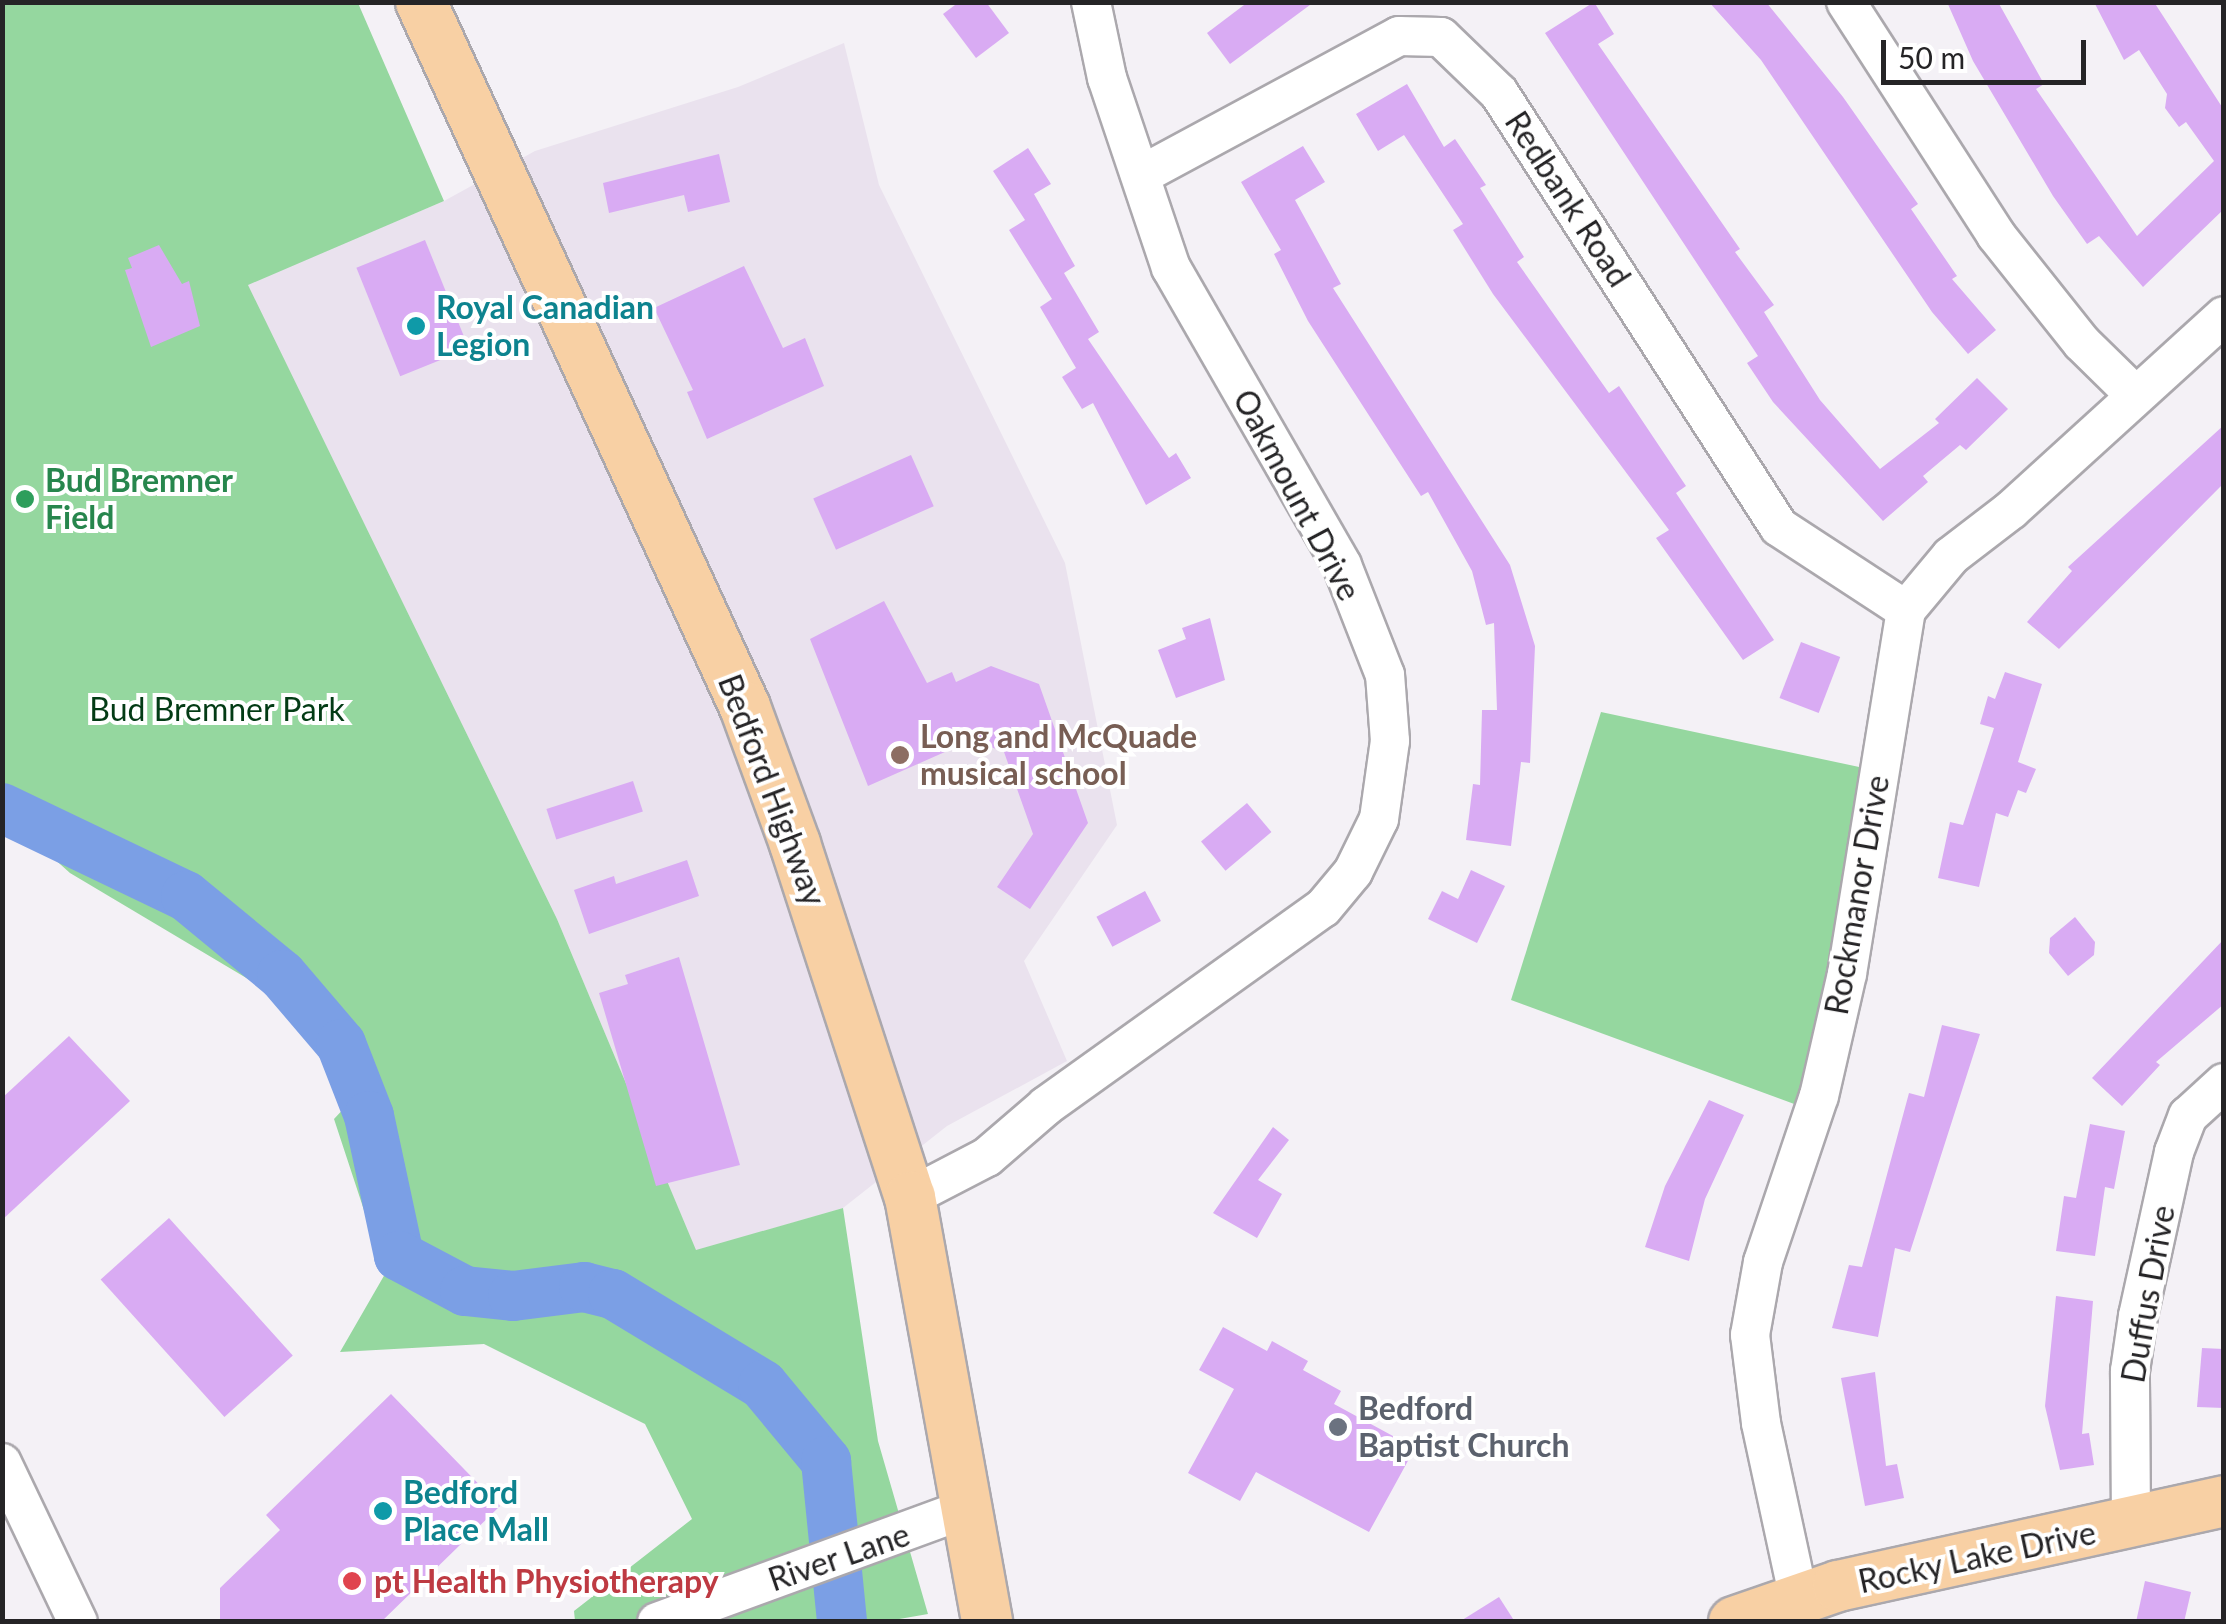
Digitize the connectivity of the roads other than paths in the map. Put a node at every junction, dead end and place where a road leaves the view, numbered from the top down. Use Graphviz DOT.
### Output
graph roads {
  1 [pos="421,2"];
  2 [pos="1091,2"];
  3 [pos="1846,2"];
  4 [pos="1141,175"];
  5 [pos="2224,316"];
  6 [pos="2134,394"];
  7 [pos="1906,610"];
  8 [pos="2224,1083"];
  9 [pos="910,1197"];
  10 [pos="2,1464"];
  11 [pos="2224,1501"];
  12 [pos="963,1510"];
  13 [pos="2131,1524"];
  14 [pos="1799,1599"];
  15 [pos="78,1622"];
  16 [pos="657,1622"];
  17 [pos="988,1622"];
  18 [pos="1734,1622"];
  1 -- 9 [label="main road, Bedford Highway"];
  2 -- 4 [label="street, Oakmount Drive"];
  3 -- 6 [label="street"];
  4 -- 7 [label="street, Redbank Road"];
  4 -- 9 [label="street, Oakmount Drive"];
  5 -- 6 [label="street"];
  6 -- 7 [label="street"];
  7 -- 14 [label="street, Rockmanor Drive"];
  8 -- 13 [label="street, Duffus Drive"];
  9 -- 12 [label="main road, Bedford Highway"];
  10 -- 15 [label="street"];
  11 -- 13 [label="main road, Rocky Lake Drive"];
  12 -- 16 [label="street, River Lane"];
  12 -- 17 [label="main road, Bedford Highway"];
  13 -- 14 [label="main road, Rocky Lake Drive"];
  14 -- 18 [label="main road, Rocky Lake Drive"];
}
